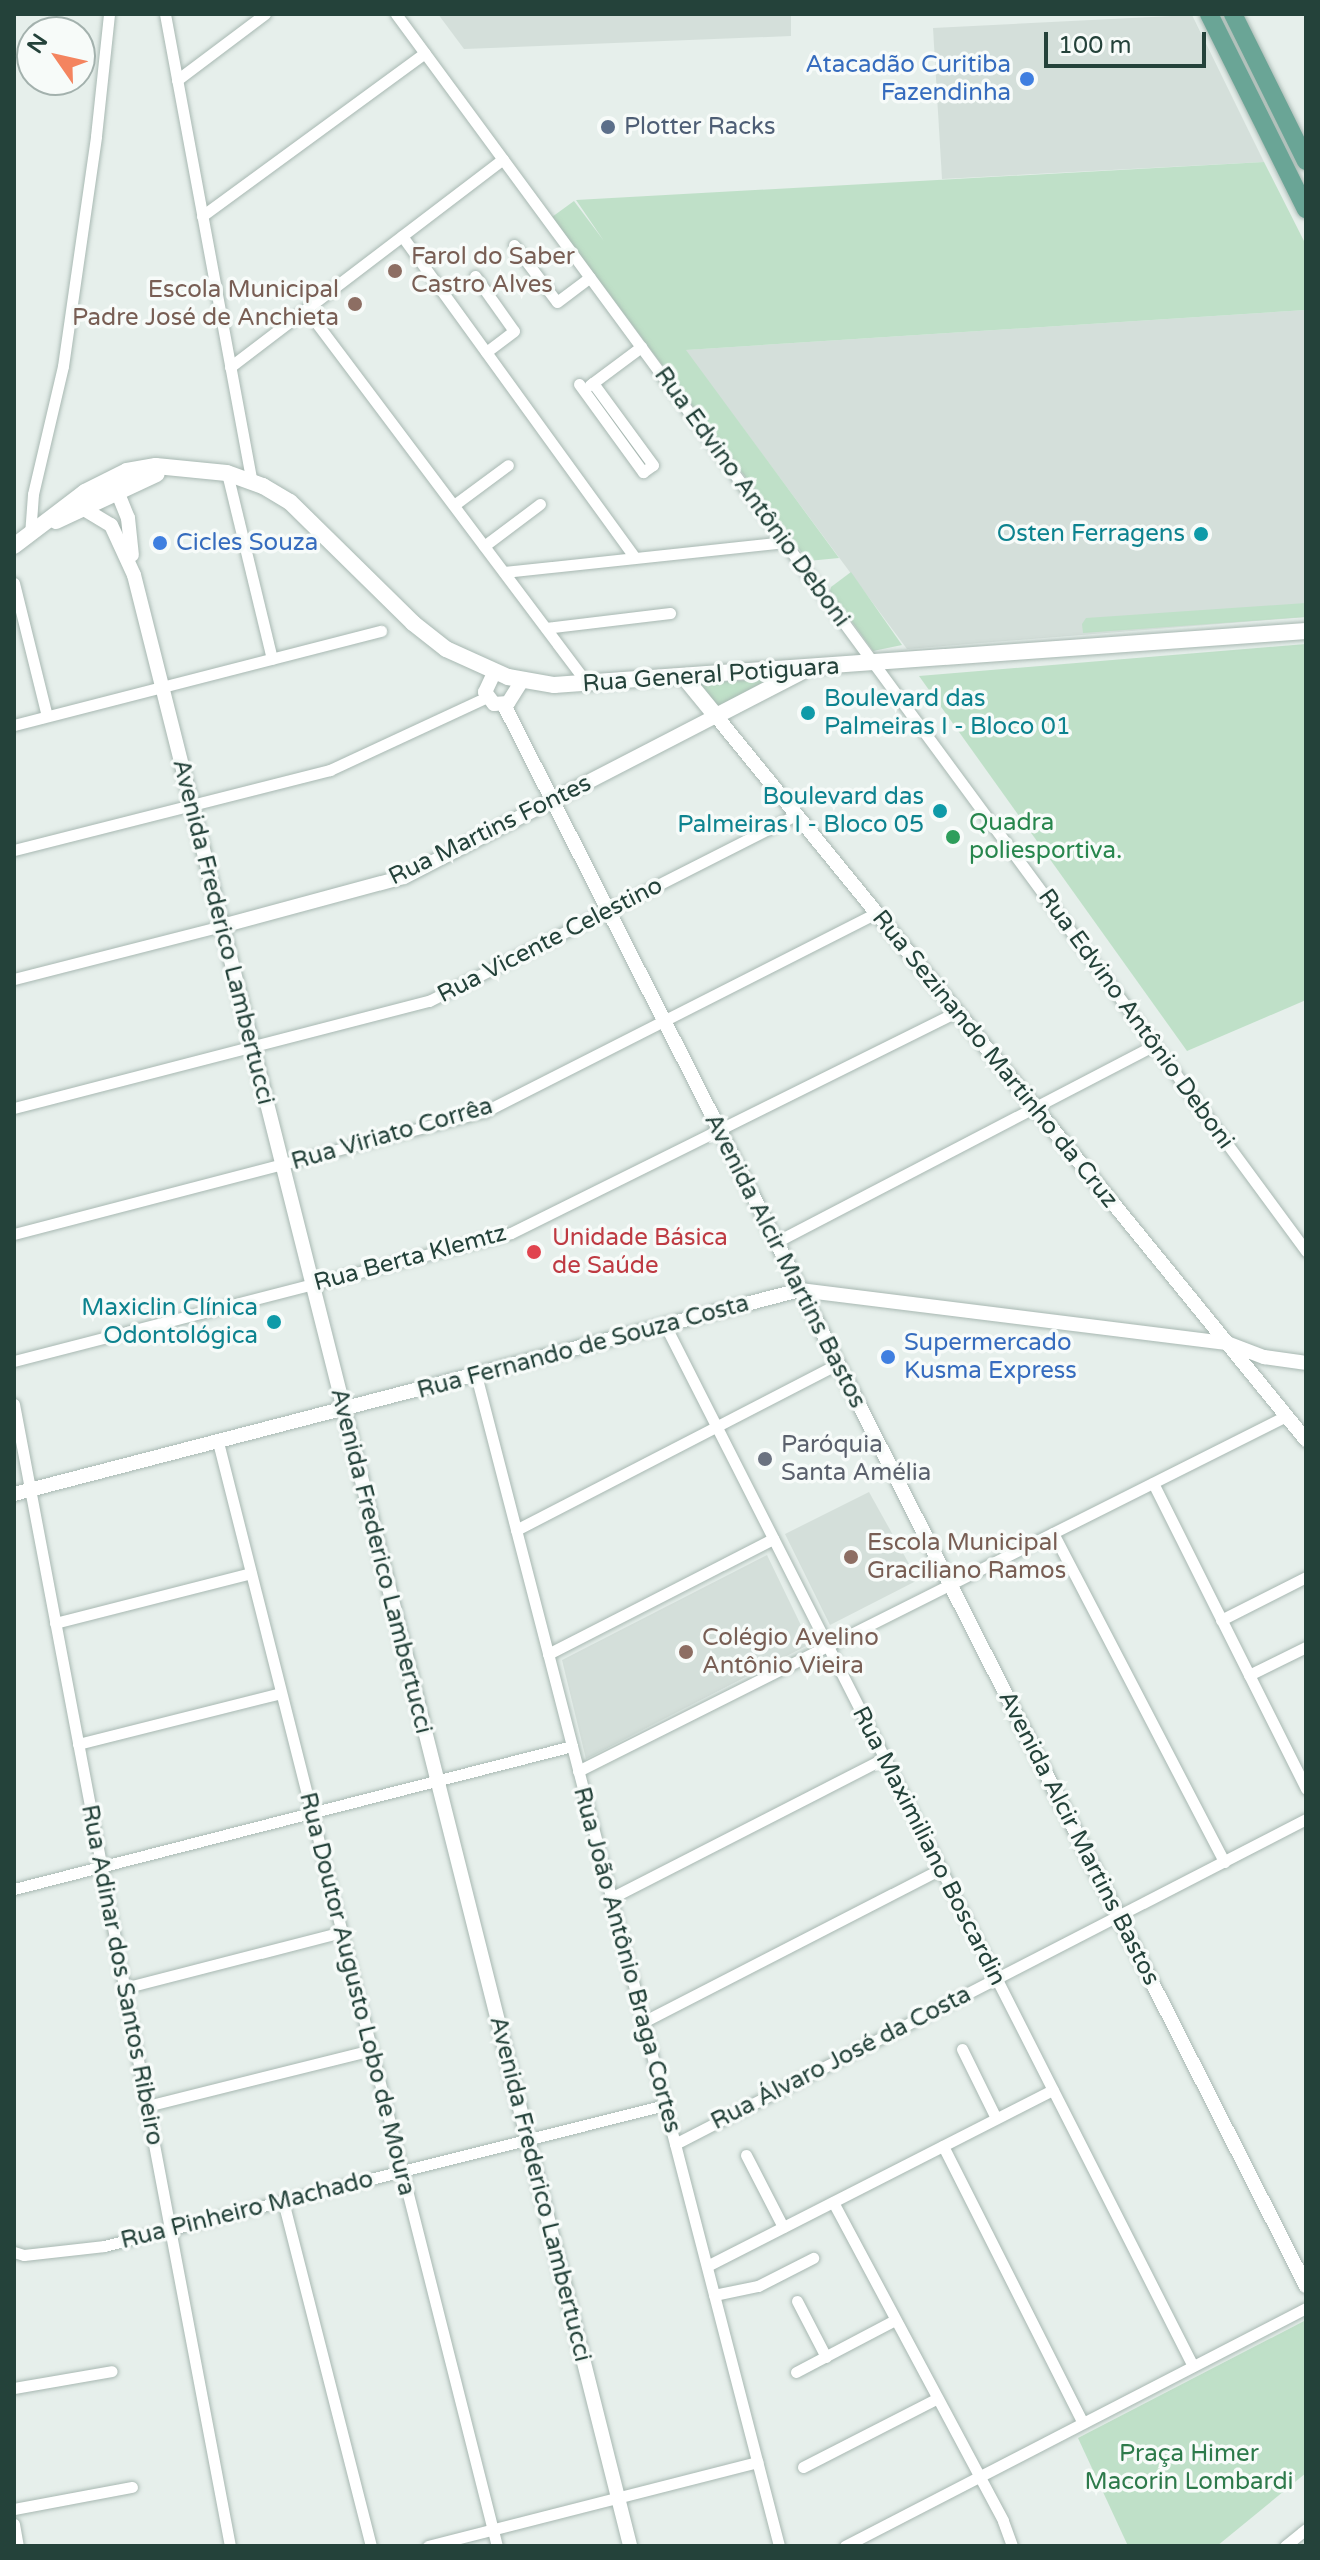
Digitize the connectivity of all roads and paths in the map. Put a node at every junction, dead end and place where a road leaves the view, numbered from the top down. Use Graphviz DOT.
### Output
graph roads {
  1 [pos="109,14"];
  2 [pos="165,14"];
  3 [pos="265,14"];
  4 [pos="396,14"];
  5 [pos="1209,14"];
  6 [pos="1233,14"];
  7 [pos="425,53"];
  8 [pos="177,80"];
  9 [pos="503,159"];
  10 [pos="1306,161"];
  11 [pos="1306,209"];
  12 [pos="202,216"];
  13 [pos="402,236"];
  14 [pos="514,245"];
  15 [pos="475,276"];
  16 [pos="590,277"];
  17 [pos="306,309"];
  18 [pos="641,347"];
  19 [pos="486,352"];
  20 [pos="230,367"];
  21 [pos="585,386"];
  22 [pos="508,465"];
  23 [pos="189,468"];
  24 [pos="227,473"];
  25 [pos="251,480"];
  26 [pos="117,491"];
  27 [pos="85,492"];
  28 [pos="540,504"];
  29 [pos="454,505"];
  30 [pos="84,509"];
  31 [pos="33,533"];
  32 [pos="785,542"];
  33 [pos="14,546"];
  34 [pos="484,546"];
  35 [pos="635,558"];
  36 [pos="504,572"];
  37 [pos="134,575"];
  38 [pos="14,583"];
  39 [pos="670,613"];
  40 [pos="546,628"];
  41 [pos="381,631"];
  42 [pos="1306,631"];
  43 [pos="272,659"];
  44 [pos="874,663"];
  45 [pos="808,668"];
  46 [pos="494,673"];
  47 [pos="684,677"];
  48 [pos="522,681"];
  49 [pos="588,684"];
  50 [pos="162,687"];
  51 [pos="487,697"];
  52 [pos="504,705"];
  53 [pos="47,716"];
  54 [pos="716,716"];
  55 [pos="14,725"];
  56 [pos="552,801"];
  57 [pos="191,805"];
  58 [pos="796,815"];
  59 [pos="14,850"];
  60 [pos="608,911"];
  61 [pos="876,913"];
  62 [pos="222,926"];
  63 [pos="14,979"];
  64 [pos="957,1012"];
  65 [pos="664,1021"];
  66 [pos="1155,1045"];
  67 [pos="252,1047"];
  68 [pos="14,1108"];
  69 [pos="1035,1108"];
  70 [pos="719,1130"];
  71 [pos="282,1165"];
  72 [pos="14,1234"];
  73 [pos="776,1242"];
  74 [pos="1306,1251"];
  75 [pos="312,1284"];
  76 [pos="800,1290"];
  77 [pos="665,1325"];
  78 [pos="1227,1343"];
  79 [pos="14,1361"];
  80 [pos="1304,1362"];
  81 [pos="838,1364"];
  82 [pos="476,1375"];
  83 [pos="14,1404"];
  84 [pos="343,1409"];
  85 [pos="1286,1416"];
  86 [pos="716,1427"];
  87 [pos="1306,1440"];
  88 [pos="218,1442"];
  89 [pos="1153,1483"];
  90 [pos="30,1490"];
  91 [pos="14,1494"];
  92 [pos="516,1530"];
  93 [pos="1053,1533"];
  94 [pos="773,1539"];
  95 [pos="251,1573"];
  96 [pos="1306,1577"];
  97 [pos="950,1585"];
  98 [pos="1221,1620"];
  99 [pos="55,1623"];
  100 [pos="827,1646"];
  101 [pos="1306,1647"];
  102 [pos="548,1654"];
  103 [pos="1249,1675"];
  104 [pos="281,1693"];
  105 [pos="78,1744"];
  106 [pos="572,1746"];
  107 [pos="884,1758"];
  108 [pos="578,1771"];
  109 [pos="437,1781"];
  110 [pos="1306,1789"];
  111 [pos="312,1813"];
  112 [pos="1306,1819"];
  113 [pos="1224,1862"];
  114 [pos="101,1867"];
  115 [pos="941,1869"];
  116 [pos="14,1889"];
  117 [pos="611,1898"];
  118 [pos="1118,1916"];
  119 [pos="342,1932"];
  120 [pos="996,1979"];
  121 [pos="124,1988"];
  122 [pos="643,2022"];
  123 [pos="962,2049"];
  124 [pos="371,2050"];
  125 [pos="1053,2090"];
  126 [pos="665,2105"];
  127 [pos="147,2106"];
  128 [pos="996,2118"];
  129 [pos="527,2139"];
  130 [pos="675,2144"];
  131 [pos="943,2146"];
  132 [pos="746,2155"];
  133 [pos="402,2171"];
  134 [pos="283,2201"];
  135 [pos="833,2202"];
  136 [pos="783,2227"];
  137 [pos="170,2229"];
  138 [pos="15,2253"];
  139 [pos="813,2258"];
  140 [pos="707,2266"];
  141 [pos="1306,2286"];
  142 [pos="714,2295"];
  143 [pos="797,2301"];
  144 [pos="1306,2308"];
  145 [pos="895,2320"];
  146 [pos="826,2357"];
  147 [pos="1193,2366"];
  148 [pos="112,2371"];
  149 [pos="796,2372"];
  150 [pos="14,2388"];
  151 [pos="936,2399"];
  152 [pos="1083,2423"];
  153 [pos="757,2462"];
  154 [pos="803,2467"];
  155 [pos="977,2478"];
  156 [pos="132,2487"];
  157 [pos="617,2498"];
  158 [pos="14,2509"];
  159 [pos="14,2524"];
  160 [pos="1306,2529"];
  161 [pos="493,2530"];
  162 [pos="18,2546"];
  163 [pos="230,2546"];
  164 [pos="371,2546"];
  165 [pos="428,2546"];
  166 [pos="497,2546"];
  167 [pos="630,2546"];
  168 [pos="779,2546"];
  169 [pos="845,2546"];
  170 [pos="1012,2546"];
  171 [pos="1285,2546"];
  1 -- 31 [label="street"];
  2 -- 8 [label="street"];
  3 -- 8 [label="street"];
  4 -- 7 [label="street, Rua Edvino Antônio Deboni"];
  5 -- 11 [label="main road"];
  6 -- 10 [label="main road"];
  7 -- 9 [label="street, Rua Edvino Antônio Deboni"];
  7 -- 12 [label="street"];
  8 -- 12 [label="street"];
  9 -- 13 [label="street"];
  9 -- 16 [label="street, Rua Edvino Antônio Deboni"];
  12 -- 20 [label="street"];
  13 -- 17 [label="street"];
  13 -- 19 [label="street"];
  14 -- 16 [label="street"];
  15 -- 19 [label="street"];
  16 -- 18 [label="street, Rua Edvino Antônio Deboni"];
  17 -- 20 [label="street"];
  17 -- 29 [label="street"];
  18 -- 21 [label="street"];
  18 -- 32 [label="street, Rua Edvino Antônio Deboni"];
  19 -- 35 [label="street"];
  20 -- 25 [label="street"];
  21 -- 21 [label="street"];
  22 -- 29 [label="street"];
  23 -- 24 [label="main road, Rua General Potiguara"];
  23 -- 26 [label="main road, Rua General Potiguara"];
  23 -- 27 [label="main road, Rua General Potiguara"];
  24 -- 25 [label="main road, Rua General Potiguara"];
  24 -- 43 [label="street"];
  25 -- 46 [label="main road, Rua General Potiguara"];
  26 -- 27 [label="main road"];
  26 -- 30 [label="main road, Rua General Potiguara"];
  26 -- 37 [label="street, Avenida Frederico Lambertucci"];
  27 -- 31 [label="main road, Rua General Potiguara"];
  28 -- 34 [label="street"];
  29 -- 34 [label="street"];
  30 -- 31 [label="main road, Rua General Potiguara"];
  30 -- 37 [label="street, Avenida Frederico Lambertucci"];
  31 -- 33 [label="main road, Rua General Potiguara"];
  32 -- 35 [label="street"];
  32 -- 44 [label="street, Rua Edvino Antônio Deboni"];
  34 -- 36 [label="street"];
  35 -- 36 [label="street"];
  36 -- 40 [label="street"];
  37 -- 50 [label="street, Avenida Frederico Lambertucci"];
  38 -- 53 [label="street"];
  39 -- 40 [label="street"];
  40 -- 49 [label="street"];
  41 -- 43 [label="street"];
  42 -- 44 [label="main road, Rua General Potiguara"];
  43 -- 50 [label="street"];
  44 -- 45 [label="main road, Rua General Potiguara"];
  44 -- 66 [label="street, Rua Edvino Antônio Deboni"];
  45 -- 47 [label="main road, Rua General Potiguara"];
  45 -- 54 [label="main road, Rua Martins Fontes"];
  46 -- 48 [label="main road, Rua General Potiguara"];
  46 -- 51 [label="street"];
  47 -- 49 [label="main road, Rua General Potiguara"];
  47 -- 54 [label="main road, Rua Sezinando Martinho da Cruz"];
  48 -- 49 [label="main road, Rua General Potiguara"];
  48 -- 52 [label="street"];
  50 -- 53 [label="street"];
  50 -- 57 [label="street, Avenida Frederico Lambertucci"];
  51 -- 52 [label="street"];
  51 -- 57 [label="street"];
  52 -- 56 [label="street, Avenida Alcir Martins Bastos"];
  53 -- 55 [label="street"];
  54 -- 56 [label="street, Rua Martins Fontes"];
  54 -- 58 [label="street, Rua Sezinando Martinho da Cruz"];
  56 -- 60 [label="street, Avenida Alcir Martins Bastos"];
  56 -- 62 [label="street, Rua Martins Fontes"];
  57 -- 59 [label="street"];
  57 -- 62 [label="street, Avenida Frederico Lambertucci"];
  58 -- 60 [label="street, Rua Vicente Celestino"];
  58 -- 61 [label="street, Rua Sezinando Martinho da Cruz"];
  60 -- 65 [label="street, Avenida Alcir Martins Bastos"];
  60 -- 67 [label="street, Rua Vicente Celestino"];
  61 -- 64 [label="street, Rua Sezinando Martinho da Cruz"];
  61 -- 65 [label="street, Rua Viriato Corrêa"];
  62 -- 63 [label="street, Rua Martins Fontes"];
  62 -- 67 [label="street, Avenida Frederico Lambertucci"];
  64 -- 69 [label="street, Rua Sezinando Martinho da Cruz"];
  64 -- 70 [label="street, Rua Berta Klemtz"];
  65 -- 70 [label="street, Avenida Alcir Martins Bastos"];
  65 -- 71 [label="street, Rua Viriato Corrêa"];
  66 -- 69 [label="street"];
  66 -- 74 [label="street, Rua Edvino Antônio Deboni"];
  67 -- 68 [label="street, Rua Vicente Celestino"];
  67 -- 71 [label="street, Avenida Frederico Lambertucci"];
  69 -- 73 [label="street"];
  69 -- 78 [label="street, Rua Sezinando Martinho da Cruz"];
  70 -- 73 [label="street, Avenida Alcir Martins Bastos"];
  70 -- 75 [label="street, Rua Berta Klemtz"];
  71 -- 72 [label="street, Rua Viriato Corrêa"];
  71 -- 75 [label="street, Avenida Frederico Lambertucci"];
  73 -- 76 [label="street, Avenida Alcir Martins Bastos"];
  75 -- 79 [label="street, Rua Berta Klemtz"];
  75 -- 84 [label="street, Avenida Frederico Lambertucci"];
  76 -- 77 [label="street, Rua Fernando de Souza Costa"];
  76 -- 78 [label="street, Rua Fernando de Souza Costa"];
  76 -- 81 [label="street, Avenida Alcir Martins Bastos"];
  77 -- 82 [label="street, Rua Fernando de Souza Costa"];
  77 -- 86 [label="street, Rua Maximiliano Boscardin"];
  78 -- 80 [label="street, Rua Fernando de Souza Costa"];
  78 -- 85 [label="street, Rua Sezinando Martinho da Cruz"];
  81 -- 86 [label="street"];
  81 -- 97 [label="street, Avenida Alcir Martins Bastos"];
  82 -- 84 [label="street, Rua Fernando de Souza Costa"];
  82 -- 92 [label="street, Rua João Antônio Braga Cortes"];
  83 -- 90 [label="street, Rua Adinar dos Santos Ribeiro"];
  84 -- 88 [label="street, Rua Fernando de Souza Costa"];
  84 -- 109 [label="street, Avenida Frederico Lambertucci"];
  85 -- 87 [label="street, Rua Sezinando Martinho da Cruz"];
  85 -- 89 [label="street"];
  86 -- 92 [label="street"];
  86 -- 94 [label="street, Rua Maximiliano Boscardin"];
  88 -- 90 [label="street, Rua Fernando de Souza Costa"];
  88 -- 95 [label="street, Rua Doutor Augusto Lobo de Moura"];
  89 -- 93 [label="street"];
  89 -- 98 [label="street"];
  90 -- 91 [label="street, Rua Fernando de Souza Costa"];
  90 -- 99 [label="street, Rua Adinar dos Santos Ribeiro"];
  92 -- 102 [label="street, Rua João Antônio Braga Cortes"];
  93 -- 97 [label="street"];
  93 -- 113 [label="street"];
  94 -- 100 [label="street, Rua Maximiliano Boscardin"];
  94 -- 102 [label="street"];
  95 -- 99 [label="street"];
  95 -- 104 [label="street, Rua Doutor Augusto Lobo de Moura"];
  96 -- 98 [label="street"];
  97 -- 100 [label="street"];
  97 -- 118 [label="street, Avenida Alcir Martins Bastos"];
  98 -- 103 [label="street"];
  99 -- 105 [label="street, Rua Adinar dos Santos Ribeiro"];
  100 -- 107 [label="street, Rua Maximiliano Boscardin"];
  100 -- 108 [label="street"];
  101 -- 103 [label="street"];
  102 -- 106 [label="street, Rua João Antônio Braga Cortes"];
  103 -- 110 [label="street"];
  104 -- 105 [label="street"];
  104 -- 111 [label="street, Rua Doutor Augusto Lobo de Moura"];
  105 -- 114 [label="street, Rua Adinar dos Santos Ribeiro"];
  106 -- 108 [label="street, Rua João Antônio Braga Cortes"];
  106 -- 109 [label="street"];
  107 -- 115 [label="street, Rua Maximiliano Boscardin"];
  107 -- 117 [label="street"];
  108 -- 117 [label="street, Rua João Antônio Braga Cortes"];
  109 -- 111 [label="street"];
  109 -- 129 [label="street, Avenida Frederico Lambertucci"];
  111 -- 114 [label="street"];
  111 -- 119 [label="street, Rua Doutor Augusto Lobo de Moura"];
  112 -- 113 [label="street, Rua Álvaro José da Costa"];
  113 -- 118 [label="street, Rua Álvaro José da Costa"];
  114 -- 116 [label="street"];
  114 -- 121 [label="street, Rua Adinar dos Santos Ribeiro"];
  115 -- 120 [label="street, Rua Maximiliano Boscardin"];
  115 -- 122 [label="street"];
  117 -- 122 [label="street, Rua João Antônio Braga Cortes"];
  118 -- 120 [label="street, Rua Álvaro José da Costa"];
  118 -- 141 [label="street, Avenida Alcir Martins Bastos"];
  119 -- 121 [label="street"];
  119 -- 124 [label="street, Rua Doutor Augusto Lobo de Moura"];
  120 -- 125 [label="street, Rua Maximiliano Boscardin"];
  120 -- 130 [label="street, Rua Álvaro José da Costa"];
  121 -- 127 [label="street, Rua Adinar dos Santos Ribeiro"];
  122 -- 126 [label="street, Rua João Antônio Braga Cortes"];
  123 -- 128 [label="street"];
  124 -- 127 [label="street"];
  124 -- 133 [label="street, Rua Doutor Augusto Lobo de Moura"];
  125 -- 128 [label="street"];
  125 -- 147 [label="street, Rua Maximiliano Boscardin"];
  126 -- 129 [label="street, Rua Pinheiro Machado"];
  126 -- 130 [label="street, Rua João Antônio Braga Cortes"];
  127 -- 137 [label="street, Rua Adinar dos Santos Ribeiro"];
  128 -- 131 [label="street"];
  129 -- 133 [label="street, Rua Pinheiro Machado"];
  129 -- 157 [label="street, Avenida Frederico Lambertucci"];
  130 -- 140 [label="street, Rua João Antônio Braga Cortes"];
  131 -- 135 [label="street"];
  131 -- 152 [label="street"];
  132 -- 136 [label="street"];
  133 -- 134 [label="street, Rua Pinheiro Machado"];
  133 -- 161 [label="street, Rua Doutor Augusto Lobo de Moura"];
  134 -- 137 [label="street, Rua Pinheiro Machado"];
  134 -- 164 [label="street"];
  135 -- 136 [label="street"];
  135 -- 145 [label="street"];
  136 -- 140 [label="street"];
  137 -- 138 [label="street, Rua Pinheiro Machado"];
  137 -- 163 [label="street, Rua Adinar dos Santos Ribeiro"];
  139 -- 142 [label="street"];
  140 -- 142 [label="street, Rua João Antônio Braga Cortes"];
  142 -- 153 [label="street, Rua João Antônio Braga Cortes"];
  143 -- 146 [label="street"];
  144 -- 147 [label="street"];
  145 -- 146 [label="street"];
  145 -- 151 [label="street"];
  146 -- 149 [label="street"];
  147 -- 152 [label="street"];
  148 -- 150 [label="street"];
  151 -- 154 [label="street"];
  151 -- 155 [label="street"];
  152 -- 155 [label="street"];
  153 -- 157 [label="street"];
  153 -- 168 [label="street, Rua João Antônio Braga Cortes"];
  155 -- 169 [label="street"];
  155 -- 170 [label="street"];
  156 -- 158 [label="street"];
  157 -- 161 [label="street"];
  157 -- 167 [label="street, Avenida Frederico Lambertucci"];
  159 -- 162 [label="street"];
  160 -- 171 [label="street"];
  161 -- 165 [label="street"];
  161 -- 166 [label="street, Rua Doutor Augusto Lobo de Moura"];
}
